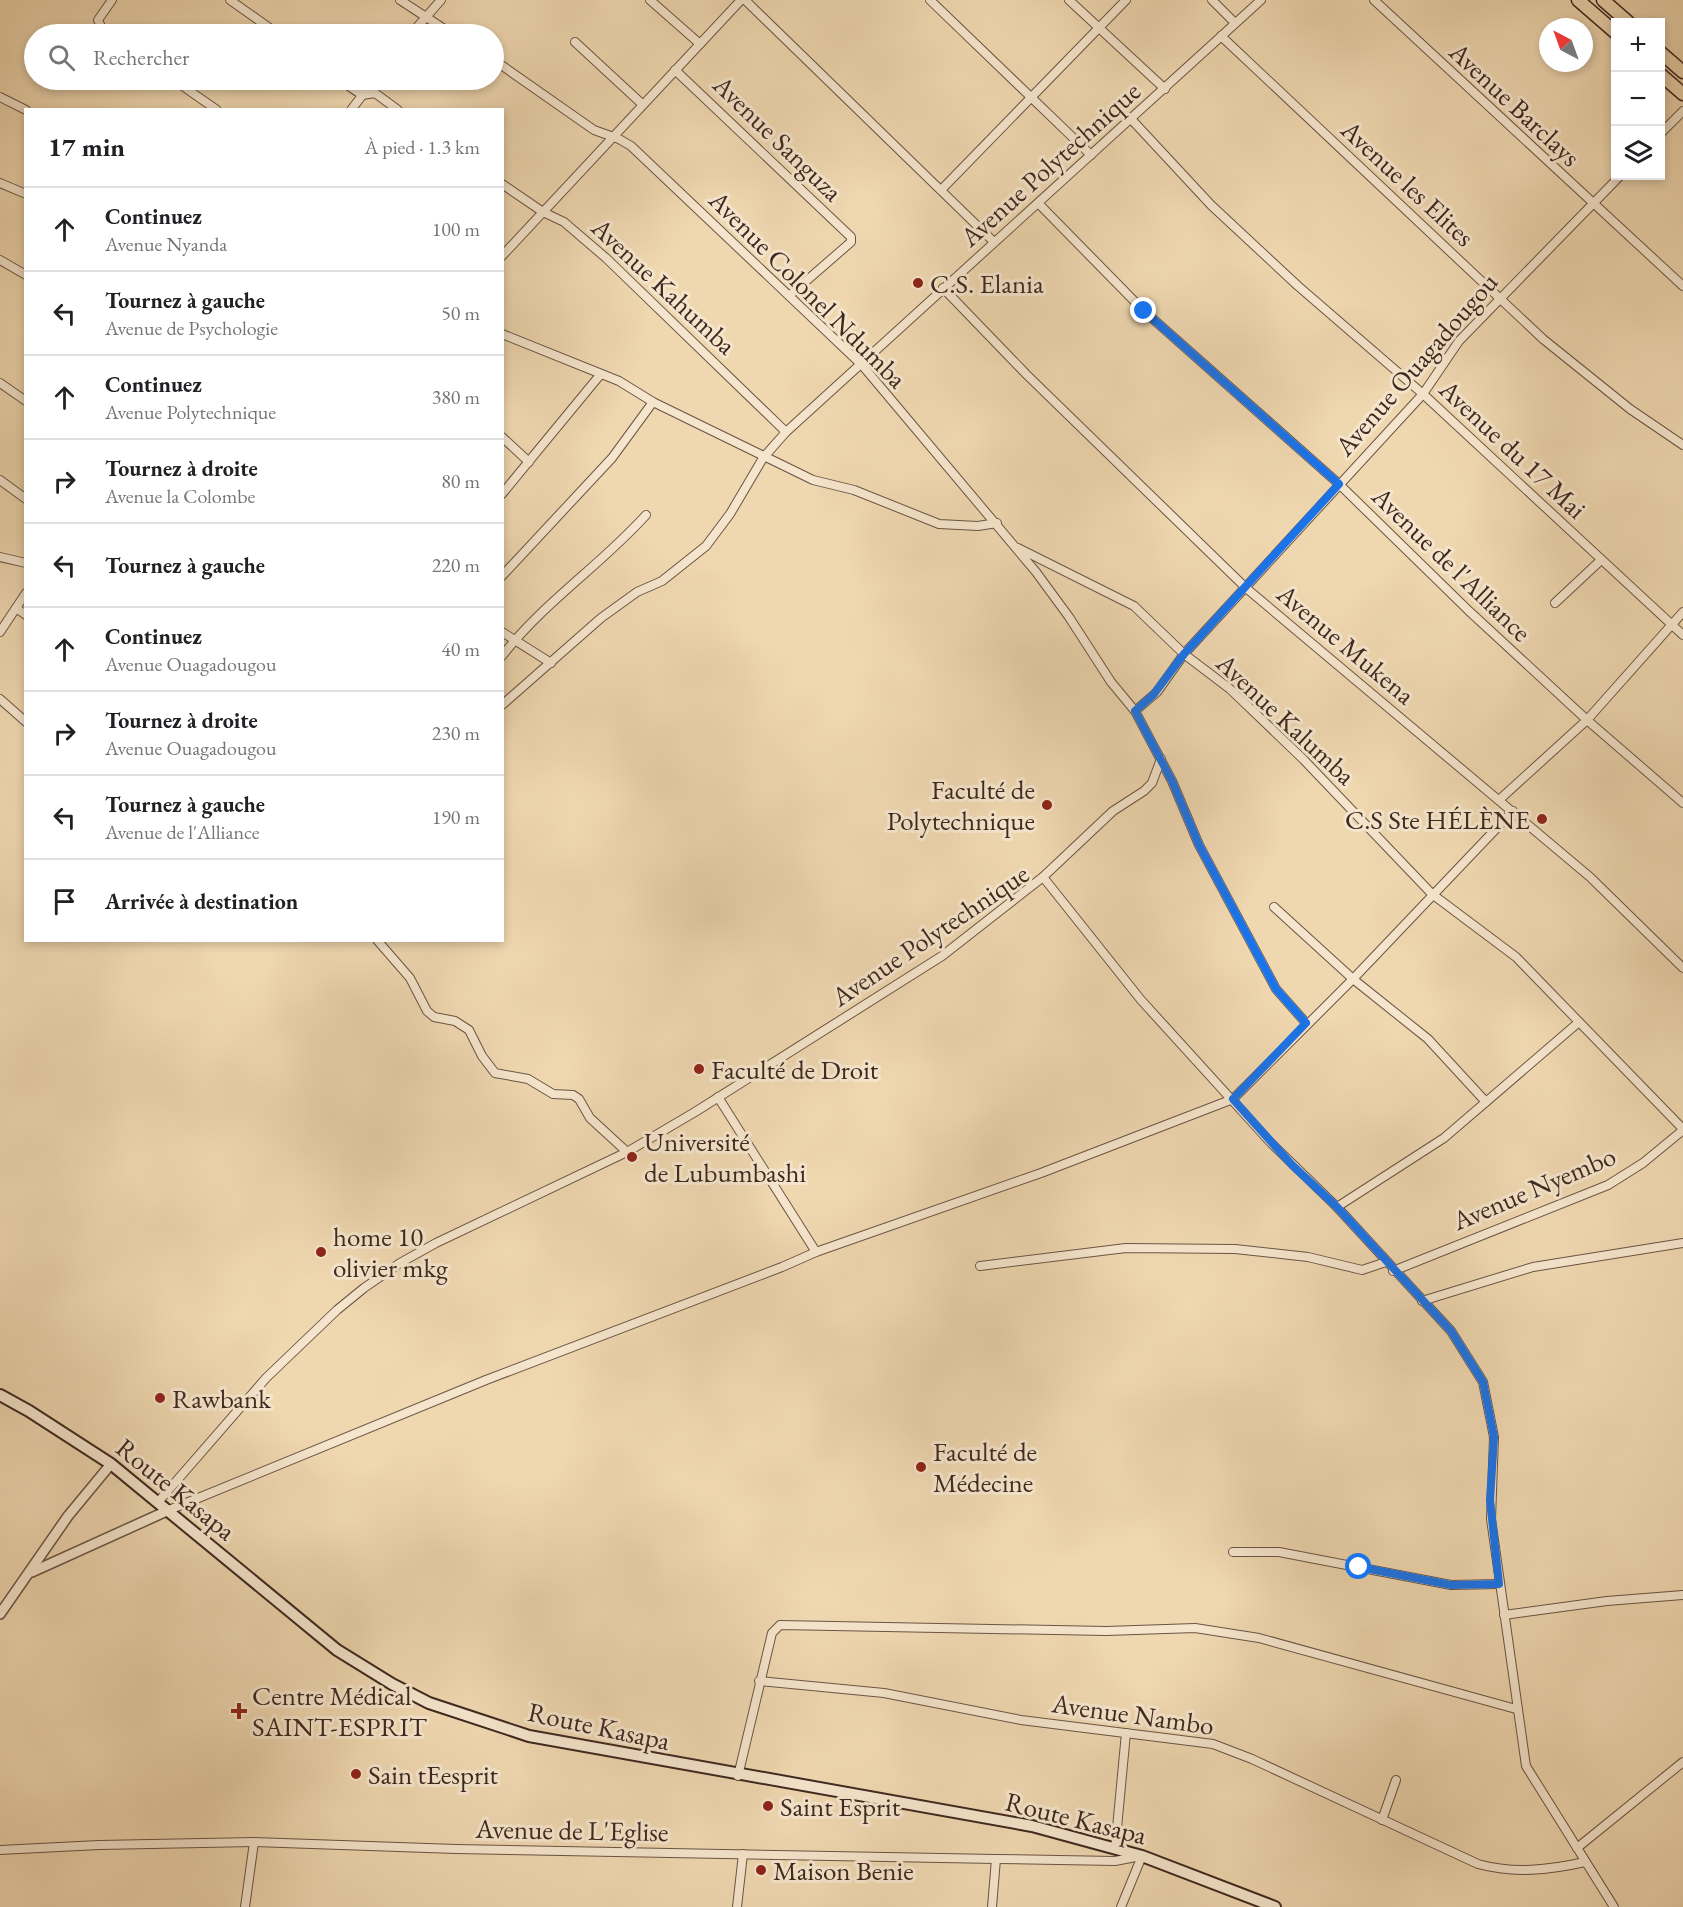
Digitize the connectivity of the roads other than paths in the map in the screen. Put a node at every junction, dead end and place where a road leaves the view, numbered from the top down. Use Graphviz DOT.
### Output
graph roads {
  1 [pos="112,0"];
  2 [pos="231,0"];
  3 [pos="400,0"];
  4 [pos="441,0"];
  5 [pos="650,0"];
  6 [pos="743,0"];
  7 [pos="930,0"];
  8 [pos="1069,0"];
  9 [pos="1126,0"];
  10 [pos="1212,0"];
  11 [pos="1261,0"];
  12 [pos="1374,0"];
  13 [pos="1578,0"];
  14 [pos="1603,0"];
  15 [pos="425,17"];
  16 [pos="1623,18"];
  17 [pos="1235,23"];
  18 [pos="100,24"];
  19 [pos="264,24"];
  20 [pos="419,24"];
  21 [pos="436,24"];
  22 [pos="1100,29"];
  23 [pos="1611,29"];
  24 [pos="1221,36"];
  25 [pos="575,42"];
  26 [pos="700,44"];
  27 [pos="1665,56"];
  28 [pos="504,67"];
  29 [pos="675,70"];
  30 [pos="1683,72"];
  31 [pos="1665,78"];
  32 [pos="188,90"];
  33 [pos="355,90"];
  34 [pos="366,90"];
  35 [pos="1165,90"];
  36 [pos="1683,94"];
  37 [pos="362,95"];
  38 [pos="0,97"];
  39 [pos="1031,97"];
  40 [pos="642,104"];
  41 [pos="214,108"];
  42 [pos="352,108"];
  43 [pos="395,108"];
  44 [pos="24,109"];
  45 [pos="1683,111"];
  46 [pos="1132,120"];
  47 [pos="1665,129"];
  48 [pos="612,136"];
  49 [pos="1091,155"];
  50 [pos="1616,180"];
  51 [pos="0,183"];
  52 [pos="504,185"];
  53 [pos="942,189"];
  54 [pos="24,193"];
  55 [pos="1038,203"];
  56 [pos="1592,204"];
  57 [pos="543,212"];
  58 [pos="994,242"];
  59 [pos="504,254"];
  60 [pos="0,260"];
  61 [pos="24,273"];
  62 [pos="1683,286"];
  63 [pos="943,288"];
  64 [pos="790,295"];
  65 [pos="1501,298"];
  66 [pos="504,335"];
  67 [pos="862,364"];
  68 [pos="600,375"];
  69 [pos="0,383"];
  70 [pos="1423,394"];
  71 [pos="24,400"];
  72 [pos="653,402"];
  73 [pos="786,432"];
  74 [pos="504,439"];
  75 [pos="1683,444"];
  76 [pos="763,458"];
  77 [pos="528,462"];
  78 [pos="0,480"];
  79 [pos="1339,484"];
  80 [pos="504,492"];
  81 [pos="24,498"];
  82 [pos="646,514"];
  83 [pos="997,523"];
  84 [pos="1016,547"];
  85 [pos="0,556"];
  86 [pos="1601,560"];
  87 [pos="24,562"];
  88 [pos="504,574"];
  89 [pos="1246,588"];
  90 [pos="24,596"];
  91 [pos="1555,603"];
  92 [pos="16,608"];
  93 [pos="1683,612"];
  94 [pos="24,614"];
  95 [pos="1671,625"];
  96 [pos="0,632"];
  97 [pos="504,633"];
  98 [pos="1683,635"];
  99 [pos="515,639"];
  100 [pos="504,653"];
  101 [pos="1184,654"];
  102 [pos="551,663"];
  103 [pos="0,699"];
  104 [pos="504,703"];
  105 [pos="1135,711"];
  106 [pos="24,720"];
  107 [pos="1587,720"];
  108 [pos="1161,759"];
  109 [pos="1499,801"];
  110 [pos="1683,803"];
  111 [pos="1513,811"];
  112 [pos="1043,877"];
  113 [pos="1432,894"];
  114 [pos="1274,907"];
  115 [pos="379,942"];
  116 [pos="1683,968"];
  117 [pos="1353,979"];
  118 [pos="1579,1022"];
  119 [pos="1306,1023"];
  120 [pos="718,1097"];
  121 [pos="1233,1099"];
  122 [pos="1486,1102"];
  123 [pos="1683,1130"];
  124 [pos="627,1152"];
  125 [pos="1337,1207"];
  126 [pos="1683,1243"];
  127 [pos="816,1252"];
  128 [pos="1386,1262"];
  129 [pos="980,1266"];
  130 [pos="1394,1271"];
  131 [pos="1422,1301"];
  132 [pos="0,1395"];
  133 [pos="111,1464"];
  134 [pos="159,1502"];
  135 [pos="169,1510"];
  136 [pos="1233,1552"];
  137 [pos="30,1573"];
  138 [pos="1499,1584"];
  139 [pos="1683,1595"];
  140 [pos="0,1614"];
  141 [pos="1504,1615"];
  142 [pos="759,1681"];
  143 [pos="1516,1709"];
  144 [pos="1126,1732"];
  145 [pos="1683,1762"];
  146 [pos="738,1776"];
  147 [pos="1396,1780"];
  148 [pos="1382,1820"];
  149 [pos="254,1842"];
  150 [pos="1577,1848"];
  151 [pos="1115,1849"];
  152 [pos="0,1850"];
  153 [pos="743,1854"];
  154 [pos="1142,1856"];
  155 [pos="996,1859"];
  156 [pos="1586,1862"];
  157 [pos="245,1907"];
  158 [pos="737,1907"];
  159 [pos="992,1907"];
  160 [pos="1121,1907"];
  161 [pos="1275,1907"];
  162 [pos="1614,1907"];
  1 -- 18 [label="street"];
  2 -- 19 [label="street"];
  3 -- 15 [label="street"];
  4 -- 15 [label="street"];
  5 -- 26 [label="street"];
  6 -- 26 [label="street"];
  6 -- 53 [label="street"];
  7 -- 39 [label="street"];
  8 -- 22 [label="street"];
  9 -- 22 [label="street"];
  10 -- 17 [label="street"];
  11 -- 17 [label="street, Avenue Polytechnique"];
  12 -- 56 [label="street, Avenue Barclays"];
  13 -- 23 [label="highway"];
  14 -- 16 [label="highway"];
  15 -- 20 [label="street"];
  15 -- 21 [label="street"];
  17 -- 24 [label="street, Avenue Polytechnique"];
  22 -- 35 [label="street"];
  22 -- 39 [label="street"];
  24 -- 35 [label="street, Avenue Polytechnique"];
  24 -- 65 [label="street, Avenue les Elites"];
  25 -- 40 [label="street"];
  26 -- 29 [label="street"];
  27 -- 30 [label="highway"];
  28 -- 48 [label="street, Avenue Colonel Ndumba"];
  29 -- 40 [label="street"];
  29 -- 64 [label="street, Avenue Sanguza"];
  31 -- 36 [label="highway"];
  32 -- 41 [label="street"];
  33 -- 37 [label="street"];
  34 -- 37 [label="street"];
  35 -- 46 [label="street, Avenue Polytechnique"];
  37 -- 42 [label="street"];
  37 -- 43 [label="street"];
  38 -- 44 [label="street"];
  39 -- 49 [label="street"];
  39 -- 53 [label="street"];
  40 -- 48 [label="street"];
  45 -- 47 [label="street"];
  46 -- 49 [label="street, Avenue Polytechnique"];
  46 -- 70 [label="street, Avenue du 17 Mai"];
  48 -- 57 [label="street"];
  48 -- 64 [label="street, Avenue Colonel Ndumba"];
  49 -- 55 [label="street, Avenue Polytechnique"];
  50 -- 56 [label="street, Avenue Ouagadougou"];
  51 -- 54 [label="street"];
  52 -- 57 [label="street, Avenue Kahumba"];
  53 -- 58 [label="street"];
  55 -- 58 [label="street, Avenue Polytechnique"];
  55 -- 79 [label="street, Avenue de l'Alliance"];
  56 -- 62 [label="street, Avenue Barclays"];
  56 -- 65 [label="street, Avenue Ouagadougou"];
  57 -- 59 [label="street"];
  57 -- 73 [label="street, Avenue Kahumba"];
  58 -- 63 [label="street, Avenue Polytechnique"];
  60 -- 61 [label="street"];
  63 -- 67 [label="street, Avenue Polytechnique"];
  63 -- 89 [label="street, Avenue Mukena"];
  64 -- 67 [label="street, Avenue Colonel Ndumba"];
  65 -- 70 [label="street, Avenue Ouagadougou"];
  65 -- 75 [label="street, Avenue les Elites"];
  66 -- 68 [label="street"];
  67 -- 73 [label="street, Avenue Polytechnique"];
  67 -- 83 [label="street, Avenue Colonel Ndumba"];
  68 -- 72 [label="street"];
  68 -- 77 [label="street"];
  69 -- 71 [label="street"];
  70 -- 79 [label="street, Avenue Ouagadougou"];
  70 -- 86 [label="street, Avenue du 17 Mai"];
  72 -- 76 [label="street"];
  72 -- 88 [label="street"];
  73 -- 76 [label="street, Avenue Polytechnique"];
  74 -- 77 [label="street"];
  76 -- 83 [label="street"];
  76 -- 102 [label="street, Avenue Polytechnique"];
  77 -- 80 [label="street"];
  78 -- 81 [label="street"];
  79 -- 89 [label="street, Avenue Ouagadougou"];
  79 -- 107 [label="street, Avenue de l'Alliance"];
  82 -- 99 [label="street"];
  83 -- 84 [label="street, Avenue Colonel Ndumba"];
  84 -- 101 [label="street, Avenue Kalumba"];
  84 -- 105 [label="street, Avenue Colonel Ndumba"];
  85 -- 87 [label="street"];
  86 -- 91 [label="street"];
  86 -- 95 [label="street, Avenue du 17 Mai"];
  89 -- 101 [label="street, Avenue Ouagadougou"];
  89 -- 109 [label="street, Avenue Mukena"];
  90 -- 92 [label="street"];
  92 -- 94 [label="street"];
  92 -- 96 [label="street"];
  93 -- 95 [label="street"];
  95 -- 98 [label="street, Avenue du 17 Mai"];
  95 -- 107 [label="street"];
  97 -- 99 [label="street"];
  99 -- 100 [label="street"];
  99 -- 102 [label="street"];
  101 -- 105 [label="street, Avenue Ouagadougou"];
  101 -- 113 [label="street, Avenue Kalumba"];
  102 -- 104 [label="street, Avenue Polytechnique"];
  103 -- 106 [label="street"];
  105 -- 108 [label="street"];
  107 -- 109 [label="street"];
  107 -- 110 [label="street, Avenue de l'Alliance"];
  108 -- 112 [label="street"];
  108 -- 119 [label="street"];
  109 -- 111 [label="street, Avenue Mukena"];
  111 -- 113 [label="street"];
  111 -- 116 [label="street, Avenue Mukena"];
  112 -- 120 [label="street, Avenue Polytechnique"];
  112 -- 121 [label="street, Avenue Polytechnique"];
  113 -- 117 [label="street"];
  113 -- 118 [label="street, Avenue Kalumba"];
  114 -- 117 [label="street"];
  115 -- 124 [label="street"];
  117 -- 119 [label="street"];
  117 -- 122 [label="street"];
  118 -- 122 [label="street"];
  118 -- 123 [label="street, Avenue Kalumba"];
  119 -- 121 [label="street"];
  120 -- 124 [label="street, Avenue Polytechnique"];
  120 -- 127 [label="street"];
  121 -- 125 [label="street, Avenue Polytechnique"];
  121 -- 127 [label="street"];
  122 -- 125 [label="street"];
  123 -- 130 [label="street, Avenue Nyembo"];
  124 -- 134 [label="street, Avenue Polytechnique"];
  125 -- 128 [label="street, Avenue Polytechnique"];
  126 -- 131 [label="street"];
  127 -- 135 [label="street"];
  128 -- 129 [label="street"];
  128 -- 130 [label="street, Avenue Polytechnique"];
  130 -- 131 [label="street, Avenue Polytechnique"];
  131 -- 138 [label="street, Avenue Polytechnique"];
  132 -- 133 [label="main road, Route Kasapa"];
  133 -- 134 [label="main road, Route Kasapa"];
  133 -- 137 [label="street"];
  134 -- 135 [label="main road, Route Kasapa"];
  135 -- 137 [label="street"];
  135 -- 146 [label="main road, Route Kasapa"];
  136 -- 138 [label="street"];
  137 -- 140 [label="street"];
  138 -- 141 [label="street, Avenue Polytechnique"];
  139 -- 141 [label="street"];
  141 -- 143 [label="street, Avenue Polytechnique"];
  142 -- 143 [label="street"];
  142 -- 144 [label="street, Avenue Nambo"];
  142 -- 146 [label="street"];
  143 -- 150 [label="street, Avenue Polytechnique"];
  144 -- 148 [label="street, Avenue Nambo"];
  144 -- 151 [label="street"];
  145 -- 150 [label="street"];
  146 -- 151 [label="main road, Route Kasapa"];
  147 -- 148 [label="street"];
  148 -- 156 [label="street, Avenue Nambo"];
  149 -- 152 [label="street, Avenue de L'Eglise"];
  149 -- 153 [label="street, Avenue de L'Eglise"];
  149 -- 157 [label="street"];
  150 -- 156 [label="street, Avenue Polytechnique"];
  151 -- 154 [label="main road, Route Kasapa"];
  153 -- 155 [label="street, Avenue de L'Eglise"];
  153 -- 158 [label="street"];
  154 -- 155 [label="street, Avenue de L'Eglise"];
  154 -- 160 [label="street"];
  154 -- 161 [label="main road, Route Kasapa"];
  155 -- 159 [label="street"];
  156 -- 162 [label="street, Avenue Polytechnique"];
}
